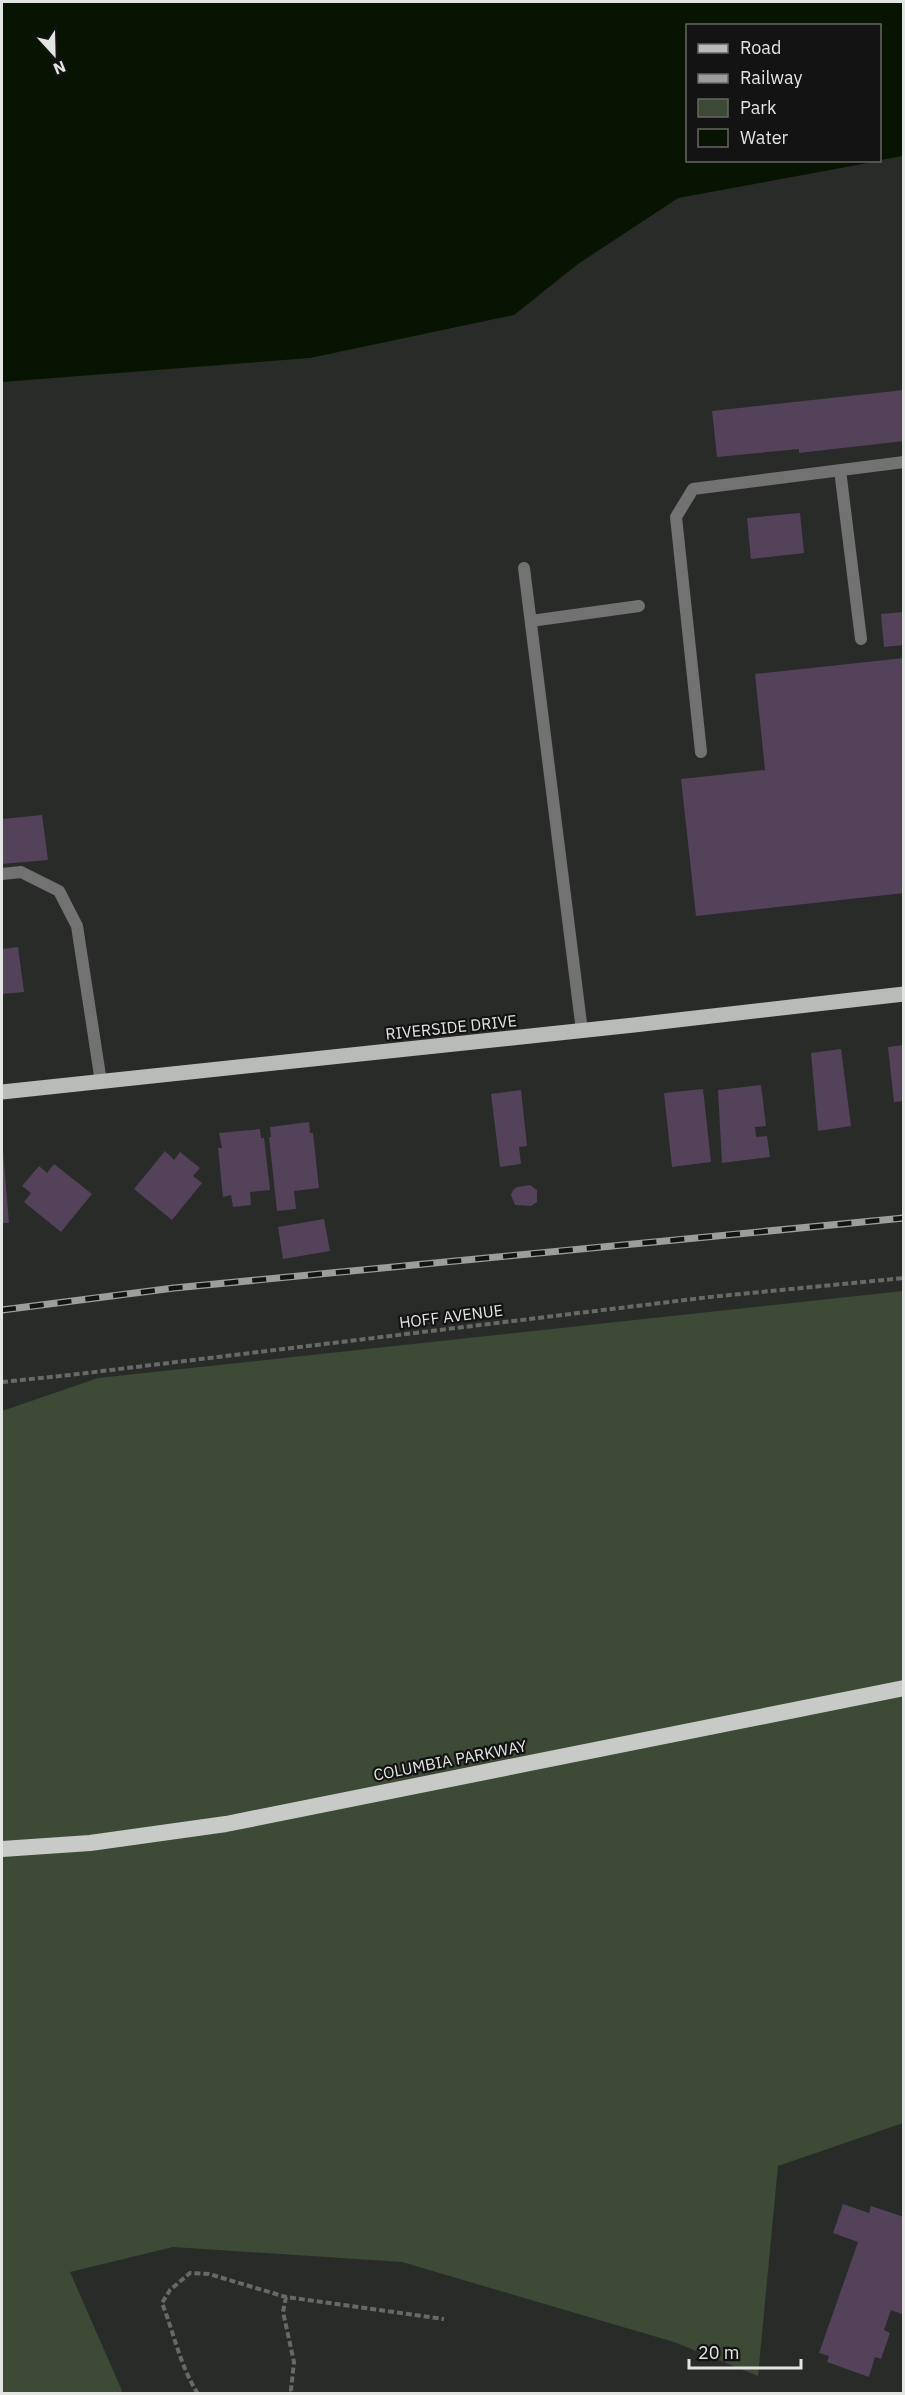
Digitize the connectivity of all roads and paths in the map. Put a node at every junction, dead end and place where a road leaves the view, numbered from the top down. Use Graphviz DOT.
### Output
graph roads {
  1 [pos="903,462"];
  2 [pos="840,470"];
  3 [pos="524,568"];
  4 [pos="639,606"];
  5 [pos="531,621"];
  6 [pos="861,639"];
  7 [pos="701,752"];
  8 [pos="2,874"];
  9 [pos="903,994"];
  10 [pos="582,1031"];
  11 [pos="101,1082"];
  12 [pos="2,1092"];
  13 [pos="903,1278"];
  14 [pos="2,1382"];
  15 [pos="903,1688"];
  16 [pos="2,1849"];
  17 [pos="286,2297"];
  18 [pos="444,2319"];
  19 [pos="198,2394"];
  20 [pos="293,2394"];
  1 -- 2 [label="lane"];
  2 -- 6 [label="lane"];
  2 -- 7 [label="lane"];
  3 -- 5 [label="lane"];
  4 -- 5 [label="lane"];
  5 -- 10 [label="lane"];
  8 -- 11 [label="lane"];
  9 -- 10 [label="main road, RIVERSIDE DRIVE"];
  10 -- 11 [label="main road, RIVERSIDE DRIVE"];
  11 -- 12 [label="main road, RIVERSIDE DRIVE"];
  13 -- 14 [label="path, HOFF AVENUE"];
  15 -- 16 [label="highway, COLUMBIA PARKWAY"];
  17 -- 18 [label="path"];
  17 -- 19 [label="path"];
  17 -- 20 [label="path"];
}
